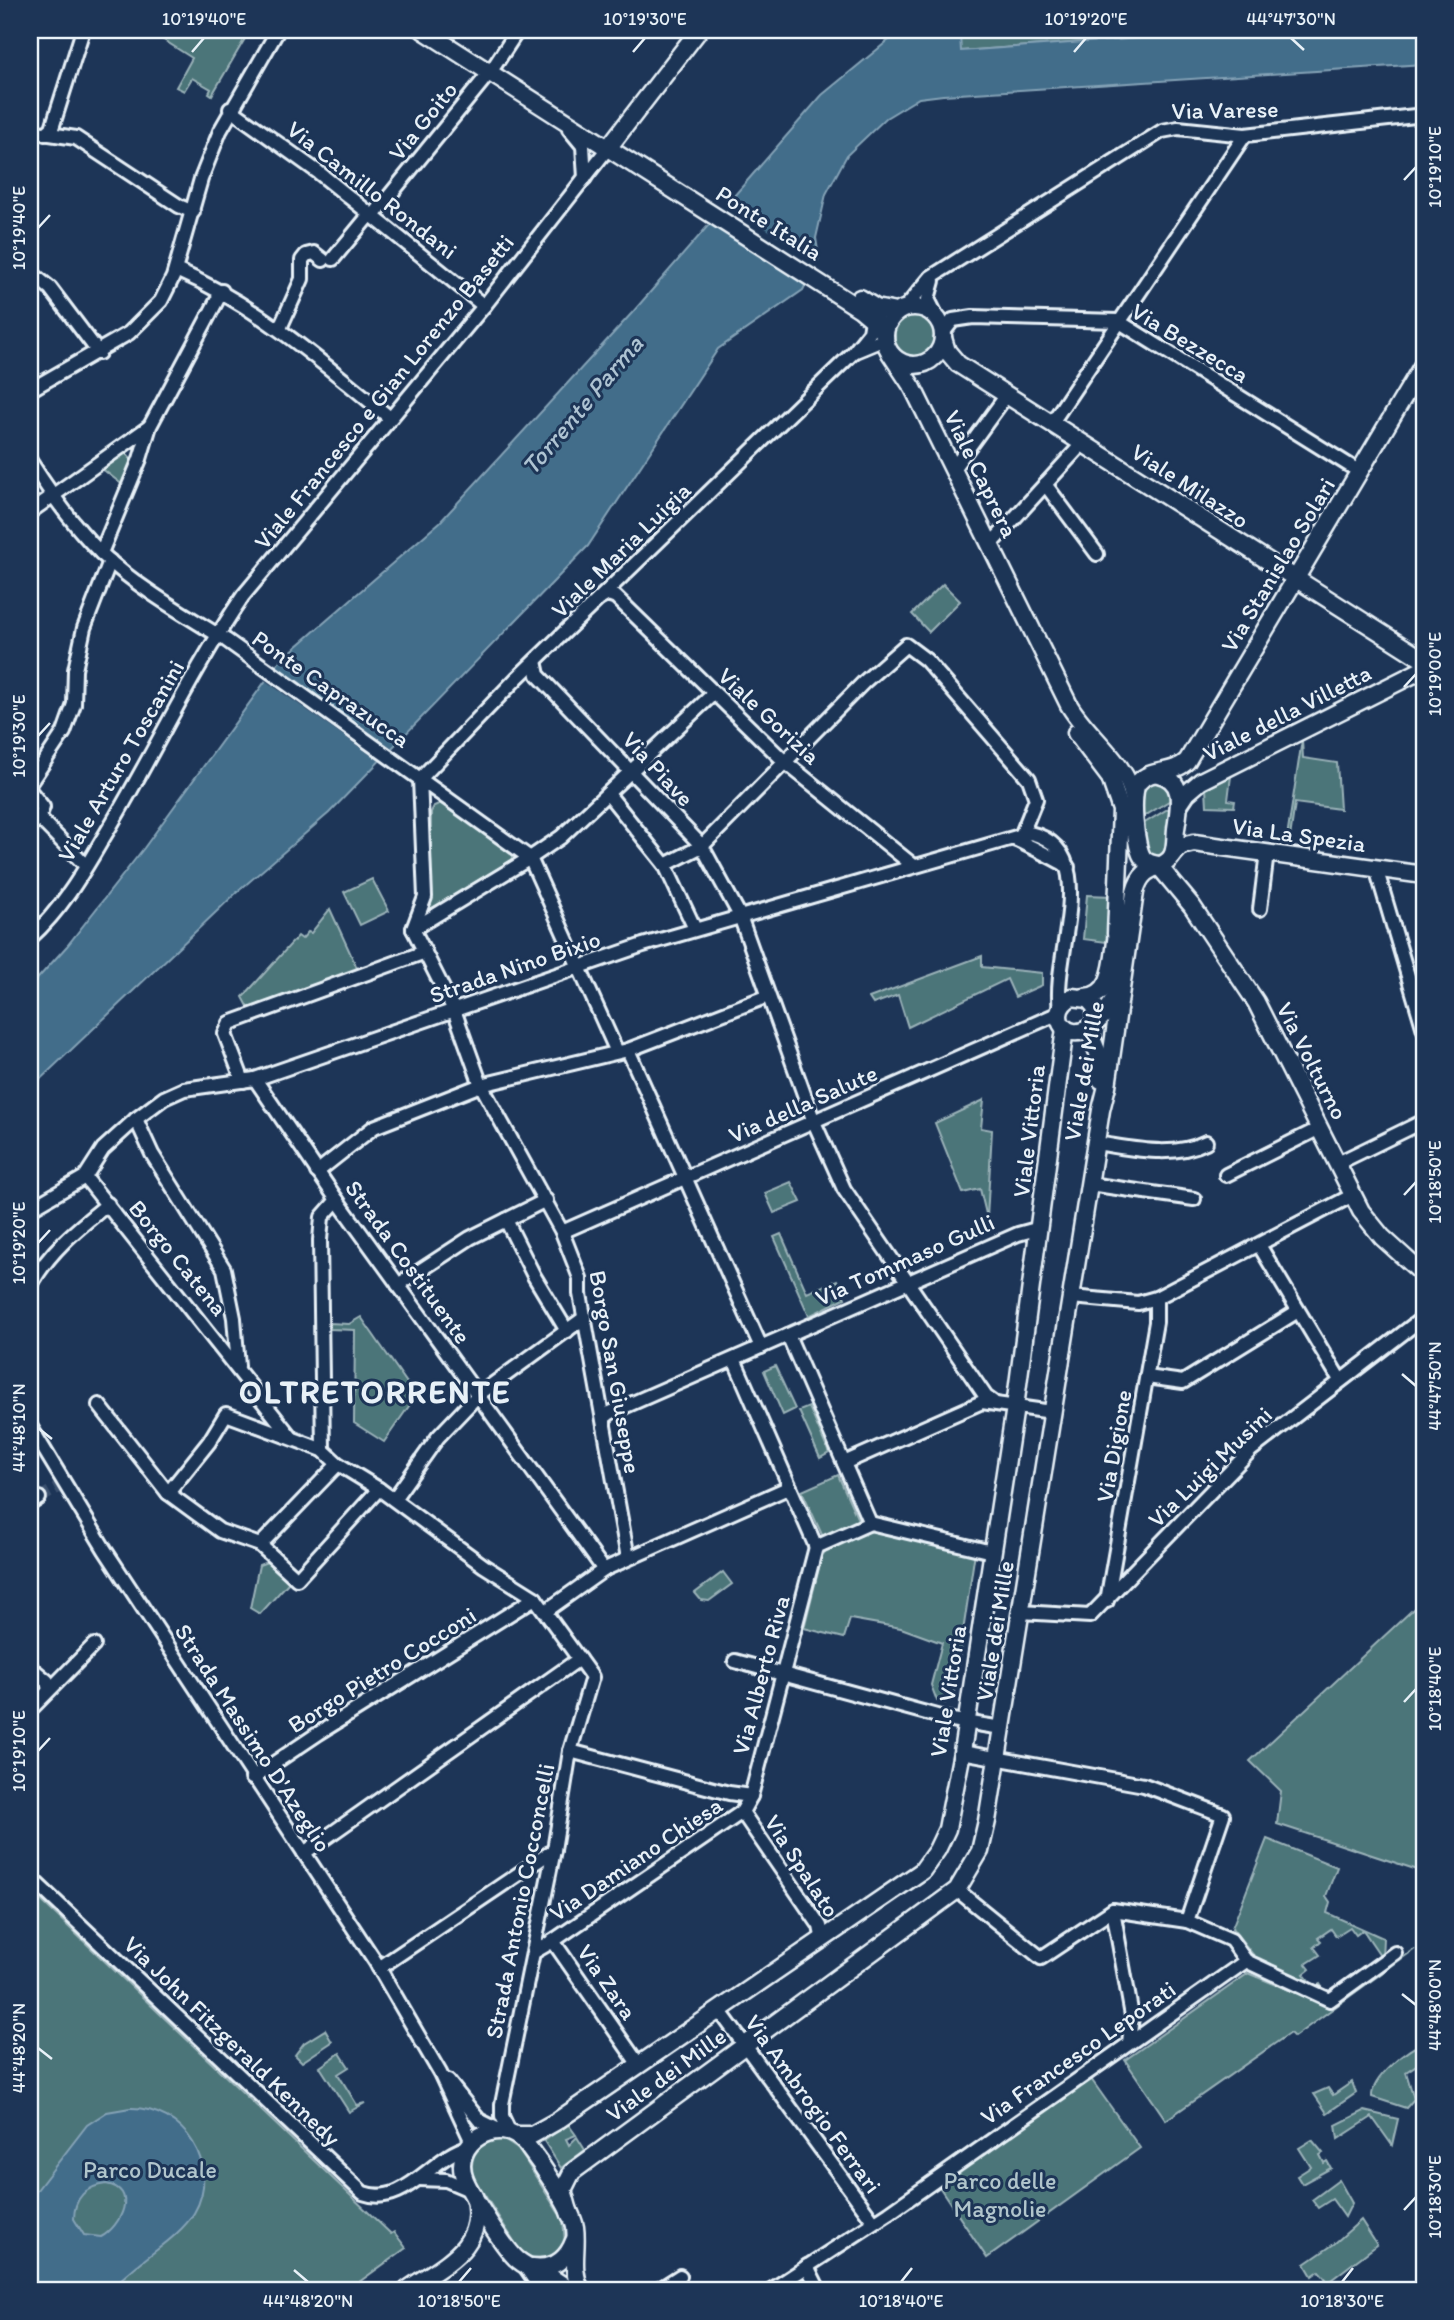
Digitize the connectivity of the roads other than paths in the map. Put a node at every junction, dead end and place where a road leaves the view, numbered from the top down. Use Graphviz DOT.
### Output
graph roads {
  1 [pos="83,30"];
  2 [pos="278,30"];
  3 [pos="423,30"];
  4 [pos="440,30"];
  5 [pos="518,30"];
  6 [pos="699,30"];
  7 [pos="492,68"];
  8 [pos="515,88"];
  9 [pos="230,110"];
  10 [pos="1424,115"];
  11 [pos="30,131"];
  12 [pos="45,134"];
  13 [pos="1245,135"];
  14 [pos="617,148"];
  15 [pos="585,178"];
  16 [pos="193,212"];
  17 [pos="373,216"];
  18 [pos="176,270"];
  19 [pos="30,272"];
  20 [pos="940,273"];
  21 [pos="222,291"];
  22 [pos="484,306"];
  23 [pos="901,310"];
  24 [pos="872,311"];
  25 [pos="1118,321"];
  26 [pos="280,328"];
  27 [pos="942,330"];
  28 [pos="887,343"];
  29 [pos="99,353"];
  30 [pos="853,353"];
  31 [pos="1424,363"];
  32 [pos="30,390"];
  33 [pos="1006,396"];
  34 [pos="390,418"];
  35 [pos="1051,424"];
  36 [pos="150,426"];
  37 [pos="1082,444"];
  38 [pos="30,461"];
  39 [pos="953,469"];
  40 [pos="1360,472"];
  41 [pos="1045,484"];
  42 [pos="53,497"];
  43 [pos="30,512"];
  44 [pos="990,545"];
  45 [pos="1097,554"];
  46 [pos="106,557"];
  47 [pos="1295,581"];
  48 [pos="601,598"];
  49 [pos="1026,619"];
  50 [pos="223,638"];
  51 [pos="1424,660"];
  52 [pos="536,661"];
  53 [pos="1424,669"];
  54 [pos="712,694"];
  55 [pos="785,762"];
  56 [pos="632,771"];
  57 [pos="1158,774"];
  58 [pos="420,779"];
  59 [pos="30,783"];
  60 [pos="30,791"];
  61 [pos="608,794"];
  62 [pos="1127,803"];
  63 [pos="1179,807"];
  64 [pos="34,822"];
  65 [pos="1137,830"];
  66 [pos="1015,837"];
  67 [pos="702,846"];
  68 [pos="1267,853"];
  69 [pos="530,858"];
  70 [pos="1165,860"];
  71 [pos="665,864"];
  72 [pos="86,866"];
  73 [pos="914,866"];
  74 [pos="1068,867"];
  75 [pos="1376,868"];
  76 [pos="1424,875"];
  77 [pos="1174,885"];
  78 [pos="1135,896"];
  79 [pos="1260,909"];
  80 [pos="740,916"];
  81 [pos="413,929"];
  82 [pos="695,929"];
  83 [pos="1116,934"];
  84 [pos="30,938"];
  85 [pos="425,952"];
  86 [pos="578,968"];
  87 [pos="1062,969"];
  88 [pos="1121,983"];
  89 [pos="768,996"];
  90 [pos="1082,997"];
  91 [pos="454,1010"];
  92 [pos="1060,1011"];
  93 [pos="1065,1028"];
  94 [pos="1092,1028"];
  95 [pos="1424,1030"];
  96 [pos="623,1051"];
  97 [pos="249,1080"];
  98 [pos="481,1085"];
  99 [pos="1101,1110"];
  100 [pos="136,1119"];
  101 [pos="1424,1121"];
  102 [pos="814,1122"];
  103 [pos="1320,1128"];
  104 [pos="1206,1142"];
  105 [pos="1096,1143"];
  106 [pos="1338,1163"];
  107 [pos="317,1172"];
  108 [pos="1226,1175"];
  109 [pos="85,1177"];
  110 [pos="687,1179"];
  111 [pos="1089,1184"];
  112 [pos="1353,1195"];
  113 [pos="1194,1199"];
  114 [pos="337,1200"];
  115 [pos="546,1200"];
  116 [pos="108,1204"];
  117 [pos="30,1209"];
  118 [pos="506,1220"];
  119 [pos="1040,1228"];
  120 [pos="562,1232"];
  121 [pos="1259,1245"];
  122 [pos="1424,1275"];
  123 [pos="908,1282"];
  124 [pos="398,1285"];
  125 [pos="30,1287"];
  126 [pos="1070,1297"];
  127 [pos="1156,1298"];
  128 [pos="1298,1311"];
  129 [pos="1424,1317"];
  130 [pos="584,1318"];
  131 [pos="567,1331"];
  132 [pos="788,1335"];
  133 [pos="761,1347"];
  134 [pos="734,1359"];
  135 [pos="238,1367"];
  136 [pos="1147,1377"];
  137 [pos="1340,1380"];
  138 [pos="478,1395"];
  139 [pos="993,1402"];
  140 [pos="99,1405"];
  141 [pos="1015,1407"];
  142 [pos="1052,1412"];
  143 [pos="30,1426"];
  144 [pos="604,1426"];
  145 [pos="293,1439"];
  146 [pos="323,1450"];
  147 [pos="844,1463"];
  148 [pos="338,1464"];
  149 [pos="790,1487"];
  150 [pos="379,1489"];
  151 [pos="168,1493"];
  152 [pos="394,1499"];
  153 [pos="870,1523"];
  154 [pos="260,1545"];
  155 [pos="816,1547"];
  156 [pos="992,1552"];
  157 [pos="628,1558"];
  158 [pos="1115,1558"];
  159 [pos="1138,1568"];
  160 [pos="604,1570"];
  161 [pos="535,1598"];
  162 [pos="1107,1601"];
  163 [pos="546,1611"];
  164 [pos="1020,1612"];
  165 [pos="94,1645"];
  166 [pos="579,1659"];
  167 [pos="736,1661"];
  168 [pos="30,1667"];
  169 [pos="783,1674"];
  170 [pos="49,1690"];
  171 [pos="30,1710"];
  172 [pos="967,1722"];
  173 [pos="1002,1728"];
  174 [pos="570,1751"];
  175 [pos="962,1752"];
  176 [pos="998,1756"];
  177 [pos="252,1779"];
  178 [pos="751,1796"];
  179 [pos="742,1812"];
  180 [pos="554,1850"];
  181 [pos="304,1853"];
  182 [pos="30,1877"];
  183 [pos="957,1890"];
  184 [pos="1113,1910"];
  185 [pos="1187,1921"];
  186 [pos="553,1941"];
  187 [pos="818,1942"];
  188 [pos="534,1952"];
  189 [pos="1395,1953"];
  190 [pos="1246,1961"];
  191 [pos="379,1968"];
  192 [pos="719,2010"];
  193 [pos="1129,2042"];
  194 [pos="744,2046"];
  195 [pos="639,2065"];
  196 [pos="440,2073"];
  197 [pos="510,2133"];
  198 [pos="468,2147"];
  199 [pos="419,2179"];
  200 [pos="472,2190"];
  201 [pos="570,2215"];
  202 [pos="874,2222"];
  203 [pos="575,2232"];
  204 [pos="523,2263"];
  205 [pos="807,2266"];
  206 [pos="680,2276"];
  207 [pos="407,2290"];
  208 [pos="541,2290"];
  209 [pos="568,2290"];
  210 [pos="581,2290"];
  211 [pos="658,2290"];
  212 [pos="771,2290"];
  213 [pos="819,2290"];
  1 -- 12 [label="street"];
  2 -- 9 [label="street"];
  3 -- 7 [label="main road"];
  4 -- 7 [label="main road"];
  5 -- 7 [label="street, Via Goito"];
  6 -- 14 [label="main road"];
  7 -- 8 [label="main road"];
  7 -- 14 [label="main road"];
  7 -- 17 [label="street, Via Goito"];
  8 -- 14 [label="main road"];
  8 -- 15 [label="street"];
  9 -- 16 [label="street"];
  9 -- 17 [label="street, Via Camillo Rondani"];
  10 -- 13 [label="street, Via Varese"];
  11 -- 12 [label="street"];
  12 -- 16 [label="street"];
  13 -- 20 [label="street, Via Varese"];
  13 -- 25 [label="street"];
  14 -- 15 [label="street, Viale Francesco e Gian Lorenzo Basetti"];
  14 -- 24 [label="main road, Ponte Italia"];
  15 -- 22 [label="street, Viale Francesco e Gian Lorenzo Basetti"];
  16 -- 18 [label="street"];
  17 -- 22 [label="street, Via Camillo Rondani"];
  17 -- 26 [label="street, Via Goito"];
  18 -- 21 [label="street"];
  18 -- 29 [label="street"];
  19 -- 29 [label="street"];
  20 -- 23 [label="street, Via Varese"];
  20 -- 27 [label="street"];
  21 -- 26 [label="street"];
  21 -- 36 [label="street"];
  22 -- 34 [label="street, Viale Francesco e Gian Lorenzo Basetti"];
  23 -- 24 [label="main road, Ponte Italia"];
  23 -- 27 [label="main road"];
  23 -- 28 [label="main road"];
  24 -- 28 [label="main road, Ponte Italia"];
  24 -- 30 [label="street, Viale Maria Luigia"];
  25 -- 27 [label="street, Via Bezzecca"];
  25 -- 35 [label="street"];
  25 -- 40 [label="street, Via Bezzecca"];
  26 -- 34 [label="street"];
  27 -- 28 [label="main road"];
  27 -- 33 [label="main road, Viale Milazzo"];
  28 -- 30 [label="street, Viale Maria Luigia"];
  28 -- 39 [label="main road, Viale Caprera"];
  29 -- 32 [label="street"];
  30 -- 48 [label="street, Viale Maria Luigia"];
  31 -- 40 [label="main road, Via Stanislao Solari"];
  33 -- 35 [label="main road, Viale Milazzo"];
  33 -- 39 [label="street"];
  34 -- 50 [label="street, Viale Francesco e Gian Lorenzo Basetti"];
  35 -- 37 [label="main road, Viale Milazzo"];
  36 -- 42 [label="street"];
  36 -- 46 [label="street"];
  37 -- 41 [label="street"];
  37 -- 47 [label="main road, Viale Milazzo"];
  38 -- 42 [label="street, Ponte Caprazucca"];
  39 -- 44 [label="main road, Viale Caprera"];
  40 -- 47 [label="main road, Via Stanislao Solari"];
  41 -- 44 [label="street"];
  41 -- 45 [label="street"];
  42 -- 43 [label="street"];
  42 -- 46 [label="street, Ponte Caprazucca"];
  44 -- 49 [label="main road, Viale Caprera"];
  46 -- 50 [label="street, Ponte Caprazucca"];
  46 -- 59 [label="street"];
  47 -- 51 [label="main road, Viale Milazzo"];
  47 -- 57 [label="main road, Via Stanislao Solari"];
  48 -- 52 [label="street, Viale Maria Luigia"];
  48 -- 54 [label="street, Viale Gorizia"];
  49 -- 62 [label="main road, Viale Caprera"];
  49 -- 62 [label="main road, Viale Caprera"];
  50 -- 58 [label="street, Ponte Caprazucca"];
  50 -- 72 [label="street, Viale Arturo Toscanini"];
  52 -- 56 [label="street, Via Piave"];
  52 -- 58 [label="street, Viale Maria Luigia"];
  53 -- 63 [label="main road, Viale della Villetta"];
  54 -- 55 [label="street, Viale Gorizia"];
  54 -- 56 [label="street"];
  55 -- 66 [label="street"];
  55 -- 67 [label="street"];
  55 -- 73 [label="street, Viale Gorizia"];
  56 -- 61 [label="street"];
  56 -- 67 [label="street, Via Piave"];
  57 -- 62 [label="main road, Via Stanislao Solari"];
  57 -- 63 [label="main road"];
  58 -- 69 [label="street, Ponte Caprazucca"];
  58 -- 81 [label="street"];
  60 -- 64 [label="street"];
  61 -- 69 [label="street"];
  61 -- 71 [label="street"];
  62 -- 65 [label="main road"];
  62 -- 83 [label="main road"];
  63 -- 70 [label="main road"];
  64 -- 72 [label="street"];
  65 -- 70 [label="main road, Via Volturno"];
  65 -- 83 [label="main road"];
  66 -- 73 [label="street, Strada Nino Bixio"];
  66 -- 74 [label="street"];
  66 -- 74 [label="street, Strada Nino Bixio"];
  67 -- 71 [label="street"];
  67 -- 80 [label="street, Via Piave"];
  68 -- 70 [label="main road, Via La Spezia"];
  68 -- 75 [label="main road, Via La Spezia"];
  68 -- 79 [label="street"];
  69 -- 81 [label="street"];
  69 -- 86 [label="street"];
  70 -- 77 [label="main road, Via Volturno"];
  70 -- 78 [label="main road, Viale dei Mille"];
  71 -- 82 [label="street"];
  72 -- 84 [label="street, Viale Arturo Toscanini"];
  73 -- 80 [label="street, Strada Nino Bixio"];
  74 -- 87 [label="street"];
  75 -- 76 [label="main road, Via La Spezia"];
  75 -- 95 [label="street"];
  77 -- 78 [label="main road"];
  77 -- 103 [label="main road, Via Volturno"];
  78 -- 88 [label="main road, Viale dei Mille"];
  80 -- 82 [label="street, Strada Nino Bixio"];
  80 -- 89 [label="street, Via Piave"];
  81 -- 85 [label="street, Borgo San Giuseppe"];
  82 -- 86 [label="street, Strada Nino Bixio"];
  83 -- 90 [label="main road"];
  85 -- 91 [label="street, Borgo San Giuseppe"];
  85 -- 97 [label="street, Strada Costituente"];
  86 -- 91 [label="street, Strada Nino Bixio"];
  86 -- 96 [label="street"];
  87 -- 90 [label="street"];
  87 -- 92 [label="street"];
  88 -- 94 [label="main road"];
  88 -- 99 [label="main road, Viale dei Mille"];
  89 -- 96 [label="street"];
  89 -- 102 [label="street, Via Piave"];
  90 -- 92 [label="main road"];
  90 -- 94 [label="main road"];
  91 -- 97 [label="street, Strada Nino Bixio"];
  91 -- 98 [label="street, Borgo San Giuseppe"];
  92 -- 93 [label="main road"];
  92 -- 102 [label="street, Via della Salute"];
  93 -- 94 [label="main road"];
  93 -- 119 [label="main road, Viale Vittoria"];
  94 -- 99 [label="main road"];
  96 -- 98 [label="street"];
  96 -- 110 [label="street"];
  97 -- 100 [label="street, Strada Nino Bixio"];
  97 -- 107 [label="street, Strada Costituente"];
  98 -- 107 [label="street"];
  98 -- 115 [label="street, Borgo San Giuseppe"];
  99 -- 105 [label="main road, Viale dei Mille"];
  100 -- 109 [label="street, Strada Nino Bixio"];
  100 -- 135 [label="street"];
  101 -- 106 [label="street"];
  102 -- 110 [label="street, Via della Salute"];
  102 -- 123 [label="street, Via Piave"];
  103 -- 106 [label="main road, Via Volturno"];
  103 -- 108 [label="street"];
  104 -- 105 [label="street"];
  105 -- 111 [label="main road, Viale dei Mille"];
  106 -- 112 [label="main road, Via Volturno"];
  107 -- 114 [label="street, Strada Costituente"];
  109 -- 116 [label="street, Borgo Catena"];
  109 -- 117 [label="street, Strada Nino Bixio"];
  110 -- 120 [label="street, Via della Salute"];
  110 -- 133 [label="street"];
  111 -- 113 [label="street"];
  111 -- 126 [label="main road, Viale dei Mille"];
  112 -- 121 [label="street"];
  112 -- 122 [label="main road, Via Volturno"];
  114 -- 124 [label="street, Strada Costituente"];
  114 -- 146 [label="street"];
  115 -- 118 [label="street"];
  115 -- 120 [label="street, Borgo San Giuseppe"];
  116 -- 125 [label="street"];
  116 -- 135 [label="street, Borgo Catena"];
  118 -- 124 [label="street"];
  118 -- 131 [label="street"];
  119 -- 123 [label="street, Via Tommaso Gulli"];
  119 -- 141 [label="main road, Viale Vittoria"];
  120 -- 130 [label="street, Borgo San Giuseppe"];
  121 -- 127 [label="street"];
  121 -- 128 [label="street"];
  123 -- 132 [label="street, Via Tommaso Gulli"];
  123 -- 139 [label="street, Via Piave"];
  124 -- 138 [label="street, Strada Costituente"];
  126 -- 127 [label="street"];
  126 -- 142 [label="main road, Viale dei Mille"];
  127 -- 136 [label="street, Via Digione"];
  128 -- 136 [label="street"];
  128 -- 137 [label="street"];
  129 -- 137 [label="street, Via Luigi Musini"];
  130 -- 131 [label="street"];
  130 -- 144 [label="street, Borgo San Giuseppe"];
  131 -- 138 [label="street"];
  132 -- 133 [label="street, Via Tommaso Gulli"];
  132 -- 147 [label="street"];
  133 -- 134 [label="street, Via Tommaso Gulli"];
  134 -- 144 [label="street"];
  134 -- 149 [label="street"];
  135 -- 145 [label="street, Borgo Catena"];
  136 -- 158 [label="street, Via Digione"];
  137 -- 159 [label="street, Via Luigi Musini"];
  138 -- 152 [label="street"];
  138 -- 160 [label="street, Strada Costituente"];
  139 -- 141 [label="street"];
  139 -- 147 [label="street"];
  140 -- 151 [label="street"];
  141 -- 142 [label="street"];
  141 -- 156 [label="main road, Viale Vittoria"];
  142 -- 164 [label="main road, Viale dei Mille"];
  143 -- 177 [label="street, Strada Massimo D'Azeglio"];
  144 -- 157 [label="street, Borgo San Giuseppe"];
  145 -- 146 [label="street"];
  145 -- 151 [label="street"];
  146 -- 148 [label="street"];
  147 -- 153 [label="street"];
  148 -- 150 [label="street"];
  148 -- 154 [label="street"];
  149 -- 155 [label="street"];
  149 -- 157 [label="street"];
  150 -- 152 [label="street"];
  150 -- 154 [label="street"];
  151 -- 154 [label="street"];
  152 -- 161 [label="street"];
  153 -- 155 [label="street"];
  153 -- 156 [label="street"];
  155 -- 169 [label="street, Via Alberto Riva"];
  156 -- 172 [label="main road, Viale Vittoria"];
  157 -- 160 [label="street"];
  158 -- 159 [label="street"];
  158 -- 162 [label="street, Via Digione"];
  159 -- 162 [label="street, Via Luigi Musini"];
  160 -- 163 [label="street"];
  161 -- 163 [label="street"];
  161 -- 177 [label="street, Borgo Pietro Cocconi"];
  162 -- 164 [label="street, Via Luigi Musini"];
  163 -- 166 [label="street"];
  164 -- 173 [label="main road, Viale dei Mille"];
  165 -- 170 [label="street"];
  166 -- 174 [label="street, Strada Antonio Cocconcelli"];
  166 -- 181 [label="street"];
  167 -- 169 [label="street"];
  168 -- 170 [label="street"];
  169 -- 172 [label="street"];
  169 -- 178 [label="street, Via Alberto Riva"];
  170 -- 171 [label="street"];
  172 -- 173 [label="street"];
  172 -- 175 [label="main road, Viale Vittoria"];
  173 -- 176 [label="main road, Viale dei Mille"];
  174 -- 178 [label="street"];
  174 -- 180 [label="street, Strada Antonio Cocconcelli"];
  175 -- 176 [label="street"];
  175 -- 187 [label="main road, Viale Vittoria"];
  176 -- 183 [label="main road, Viale dei Mille"];
  176 -- 185 [label="street"];
  177 -- 181 [label="street, Strada Massimo D'Azeglio"];
  178 -- 179 [label="street, Via Alberto Riva"];
  179 -- 186 [label="street, Via Damiano Chiesa"];
  179 -- 187 [label="street, Via Spalato"];
  180 -- 188 [label="street, Strada Antonio Cocconcelli"];
  180 -- 191 [label="street"];
  181 -- 191 [label="street, Strada Massimo D'Azeglio"];
  182 -- 199 [label="street, Via John Fitzgerald Kennedy"];
  183 -- 184 [label="street"];
  183 -- 194 [label="main road, Viale dei Mille"];
  184 -- 185 [label="street"];
  184 -- 193 [label="street"];
  185 -- 190 [label="street"];
  186 -- 188 [label="street, Via Zara"];
  186 -- 195 [label="street, Via Zara"];
  187 -- 192 [label="main road, Viale Vittoria"];
  188 -- 197 [label="street, Strada Antonio Cocconcelli"];
  189 -- 190 [label="street"];
  190 -- 193 [label="street, Via Francesco Leporati"];
  191 -- 196 [label="street, Strada Massimo D'Azeglio"];
  192 -- 194 [label="street, Via Ambrogio Ferrari"];
  192 -- 195 [label="main road, Viale Vittoria"];
  193 -- 202 [label="street, Via Francesco Leporati"];
  194 -- 201 [label="main road, Viale dei Mille"];
  194 -- 202 [label="street, Via Ambrogio Ferrari"];
  195 -- 197 [label="main road, Viale Vittoria"];
  196 -- 197 [label="street"];
  196 -- 198 [label="street"];
  197 -- 198 [label="main road, Viale Vittoria"];
  197 -- 201 [label="main road"];
  198 -- 199 [label="street, Via John Fitzgerald Kennedy"];
  198 -- 200 [label="main road"];
  199 -- 200 [label="street"];
  200 -- 204 [label="main road"];
  200 -- 207 [label="main road"];
  201 -- 203 [label="main road"];
  202 -- 205 [label="street, Via Francesco Leporati"];
  203 -- 204 [label="main road"];
  203 -- 210 [label="main road"];
  204 -- 208 [label="street"];
  204 -- 209 [label="main road"];
  205 -- 212 [label="street, Via Francesco Leporati"];
  205 -- 213 [label="street"];
  206 -- 211 [label="street"];
}
